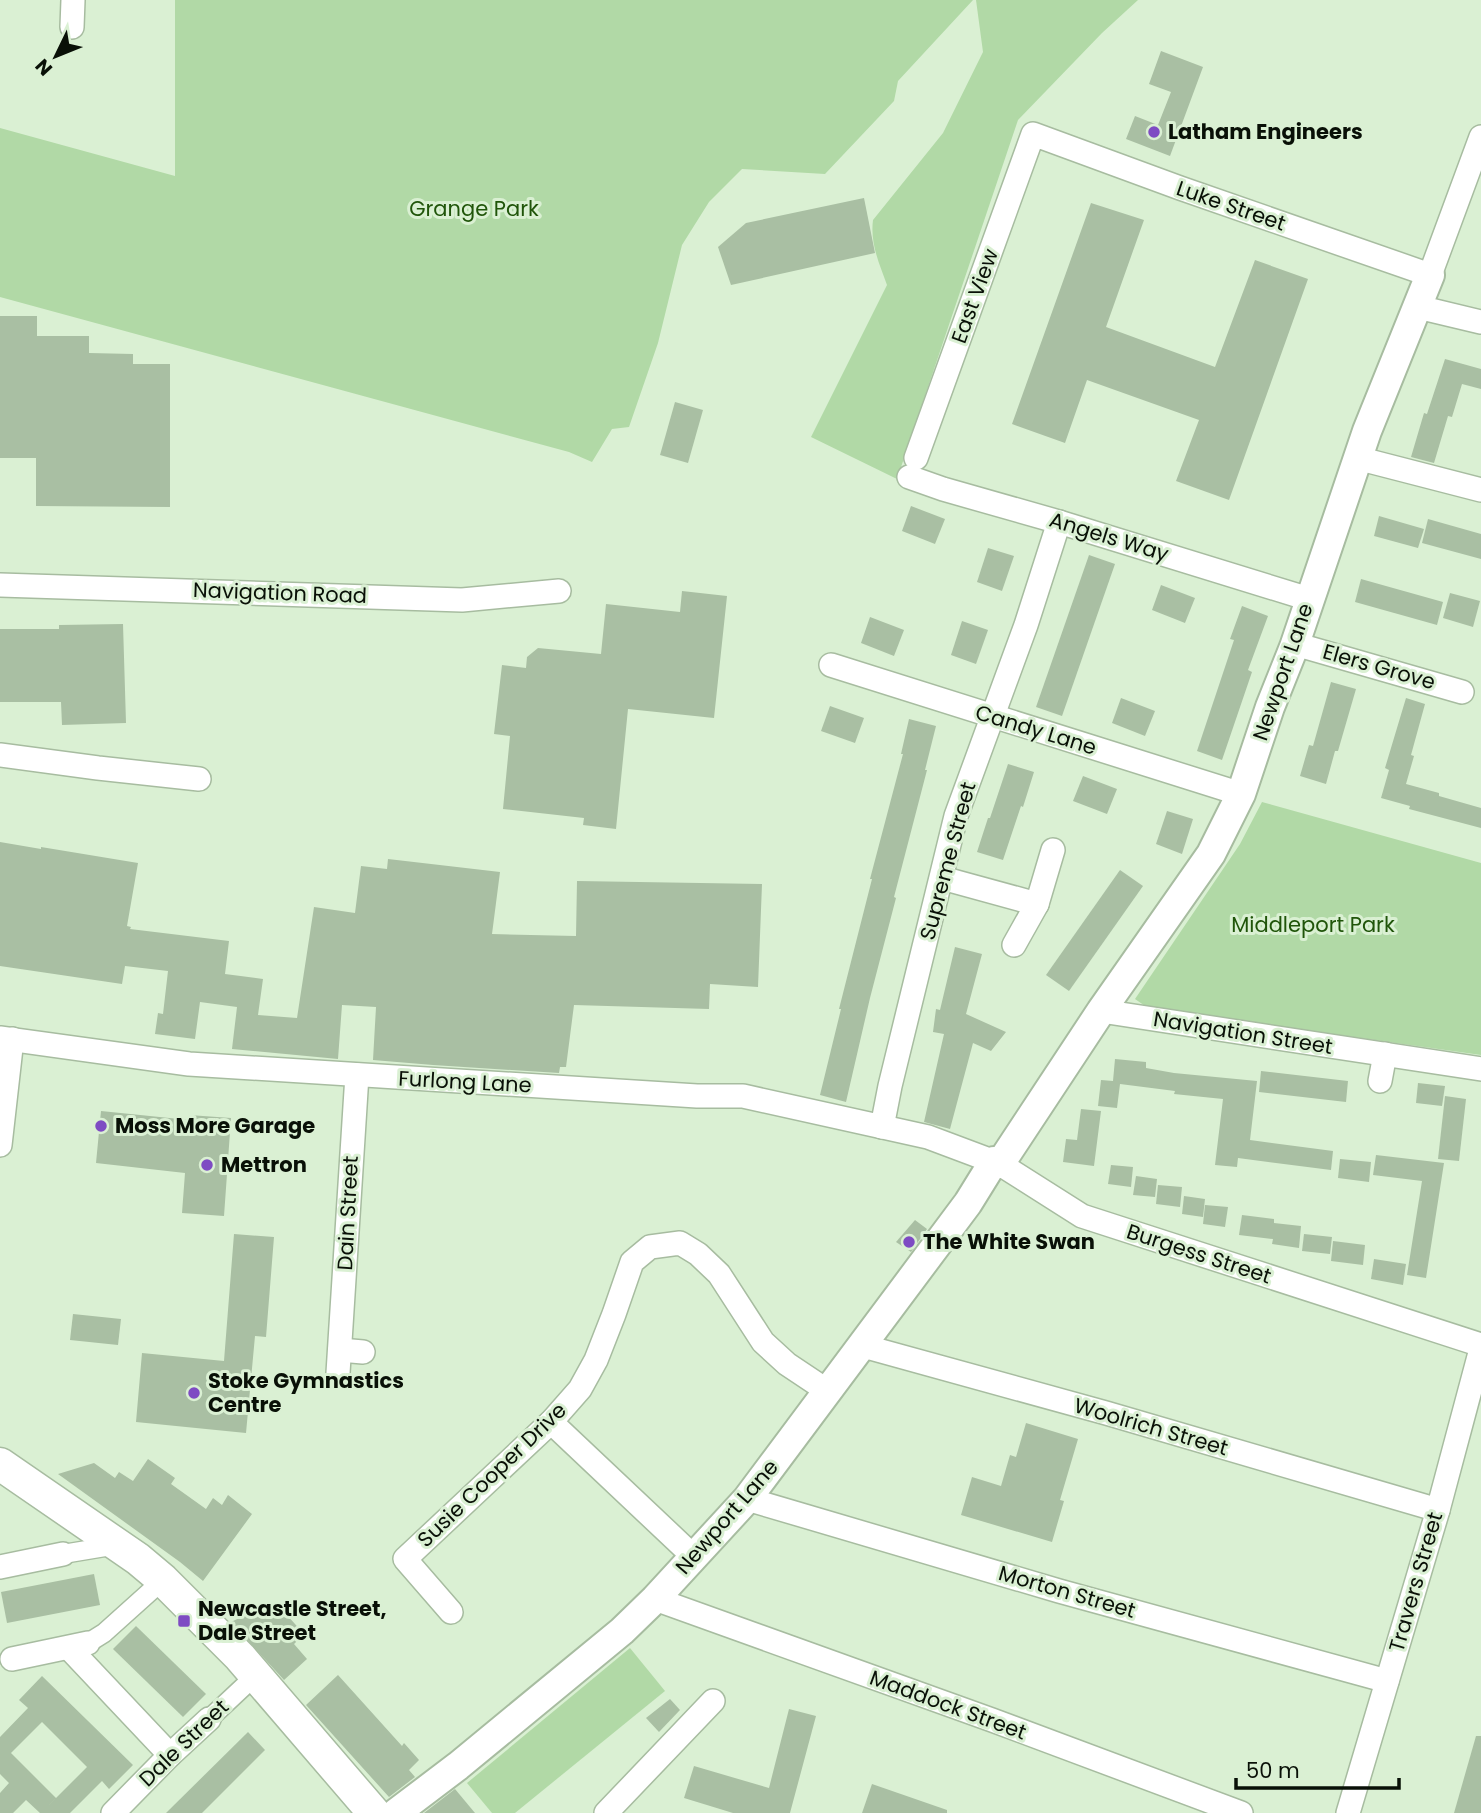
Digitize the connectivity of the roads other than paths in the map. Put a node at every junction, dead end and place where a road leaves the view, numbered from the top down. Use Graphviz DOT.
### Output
graph roads {
  1 [pos="73,0"];
  2 [pos="72,27"];
  3 [pos="1033,134"];
  4 [pos="1481,137"];
  5 [pos="1430,275"];
  6 [pos="1418,307"];
  7 [pos="1481,322"];
  8 [pos="1357,458"];
  9 [pos="913,467"];
  10 [pos="1481,490"];
  11 [pos="1059,522"];
  12 [pos="0,585"];
  13 [pos="559,591"];
  14 [pos="1309,599"];
  15 [pos="1295,643"];
  16 [pos="831,665"];
  17 [pos="1462,692"];
  18 [pos="992,716"];
  19 [pos="0,755"];
  20 [pos="199,779"];
  21 [pos="1241,794"];
  22 [pos="1053,850"];
  23 [pos="942,878"];
  24 [pos="1037,904"];
  25 [pos="1014,945"];
  26 [pos="1101,1011"];
  27 [pos="6,1038"];
  28 [pos="1385,1054"];
  29 [pos="1481,1069"];
  30 [pos="356,1075"];
  31 [pos="1380,1081"];
  32 [pos="883,1126"];
  33 [pos="928,1137"];
  34 [pos="0,1145"];
  35 [pos="997,1163"];
  36 [pos="863,1346"];
  37 [pos="1481,1347"];
  38 [pos="363,1352"];
  39 [pos="828,1392"];
  40 [pos="551,1422"];
  41 [pos="0,1464"];
  42 [pos="747,1499"];
  43 [pos="1437,1510"];
  44 [pos="117,1545"];
  45 [pos="63,1554"];
  46 [pos="694,1557"];
  47 [pos="0,1567"];
  48 [pos="163,1580"];
  49 [pos="655,1599"];
  50 [pos="451,1612"];
  51 [pos="79,1646"];
  52 [pos="12,1659"];
  53 [pos="256,1675"];
  54 [pos="1387,1681"];
  55 [pos="713,1701"];
  56 [pos="209,1719"];
  57 [pos="170,1755"];
  58 [pos="113,1813"];
  59 [pos="374,1813"];
  60 [pos="396,1813"];
  61 [pos="606,1813"];
  62 [pos="1241,1813"];
  63 [pos="1348,1813"];
  1 -- 2 [label="street"];
  3 -- 5 [label="street, Luke Street"];
  3 -- 9 [label="street, East View"];
  4 -- 5 [label="street, Newport Lane"];
  5 -- 6 [label="street, Newport Lane"];
  6 -- 7 [label="street"];
  6 -- 8 [label="street, Newport Lane"];
  8 -- 10 [label="street"];
  8 -- 14 [label="street, Newport Lane"];
  9 -- 11 [label="street, Angels Way"];
  11 -- 14 [label="street, Angels Way"];
  11 -- 18 [label="street, Supreme Street"];
  12 -- 13 [label="street, Navigation Road"];
  14 -- 15 [label="street, Newport Lane"];
  15 -- 17 [label="street, Elers Grove"];
  15 -- 21 [label="street, Newport Lane"];
  16 -- 18 [label="street, Candy Lane"];
  18 -- 21 [label="street, Candy Lane"];
  18 -- 23 [label="street, Supreme Street"];
  19 -- 20 [label="street"];
  21 -- 26 [label="street, Newport Lane"];
  22 -- 24 [label="street"];
  23 -- 24 [label="street"];
  23 -- 32 [label="street, Supreme Street"];
  24 -- 25 [label="street"];
  26 -- 28 [label="street, Navigation Street"];
  26 -- 35 [label="street, Newport Lane"];
  27 -- 30 [label="street, Furlong Lane"];
  27 -- 34 [label="street"];
  28 -- 29 [label="street, Navigation Street"];
  28 -- 31 [label="street"];
  30 -- 32 [label="street, Furlong Lane"];
  30 -- 38 [label="street, Dain Street"];
  32 -- 33 [label="street, Furlong Lane"];
  33 -- 35 [label="street, Burgess Street"];
  35 -- 36 [label="street, Newport Lane"];
  35 -- 37 [label="street, Burgess Street"];
  36 -- 39 [label="street, Newport Lane"];
  36 -- 43 [label="street, Woolrich Street"];
  37 -- 43 [label="street, Travers Street"];
  39 -- 40 [label="street, Susie Cooper Drive"];
  39 -- 42 [label="street, Newport Lane"];
  40 -- 46 [label="street"];
  40 -- 50 [label="street, Susie Cooper Drive"];
  41 -- 44 [label="main road"];
  42 -- 46 [label="street, Newport Lane"];
  42 -- 54 [label="street, Morton Street"];
  43 -- 54 [label="street, Travers Street"];
  44 -- 45 [label="street"];
  44 -- 48 [label="main road"];
  45 -- 47 [label="street"];
  46 -- 49 [label="street, Newport Lane"];
  48 -- 51 [label="street"];
  48 -- 53 [label="main road"];
  49 -- 60 [label="street, Newport Lane"];
  49 -- 62 [label="street, Maddock Street"];
  51 -- 52 [label="street"];
  51 -- 57 [label="street"];
  53 -- 56 [label="street, Dale Street"];
  53 -- 59 [label="main road"];
  54 -- 63 [label="street, Travers Street"];
  55 -- 61 [label="street"];
  56 -- 57 [label="street, Dale Street"];
  57 -- 58 [label="street, Dale Street"];
}
